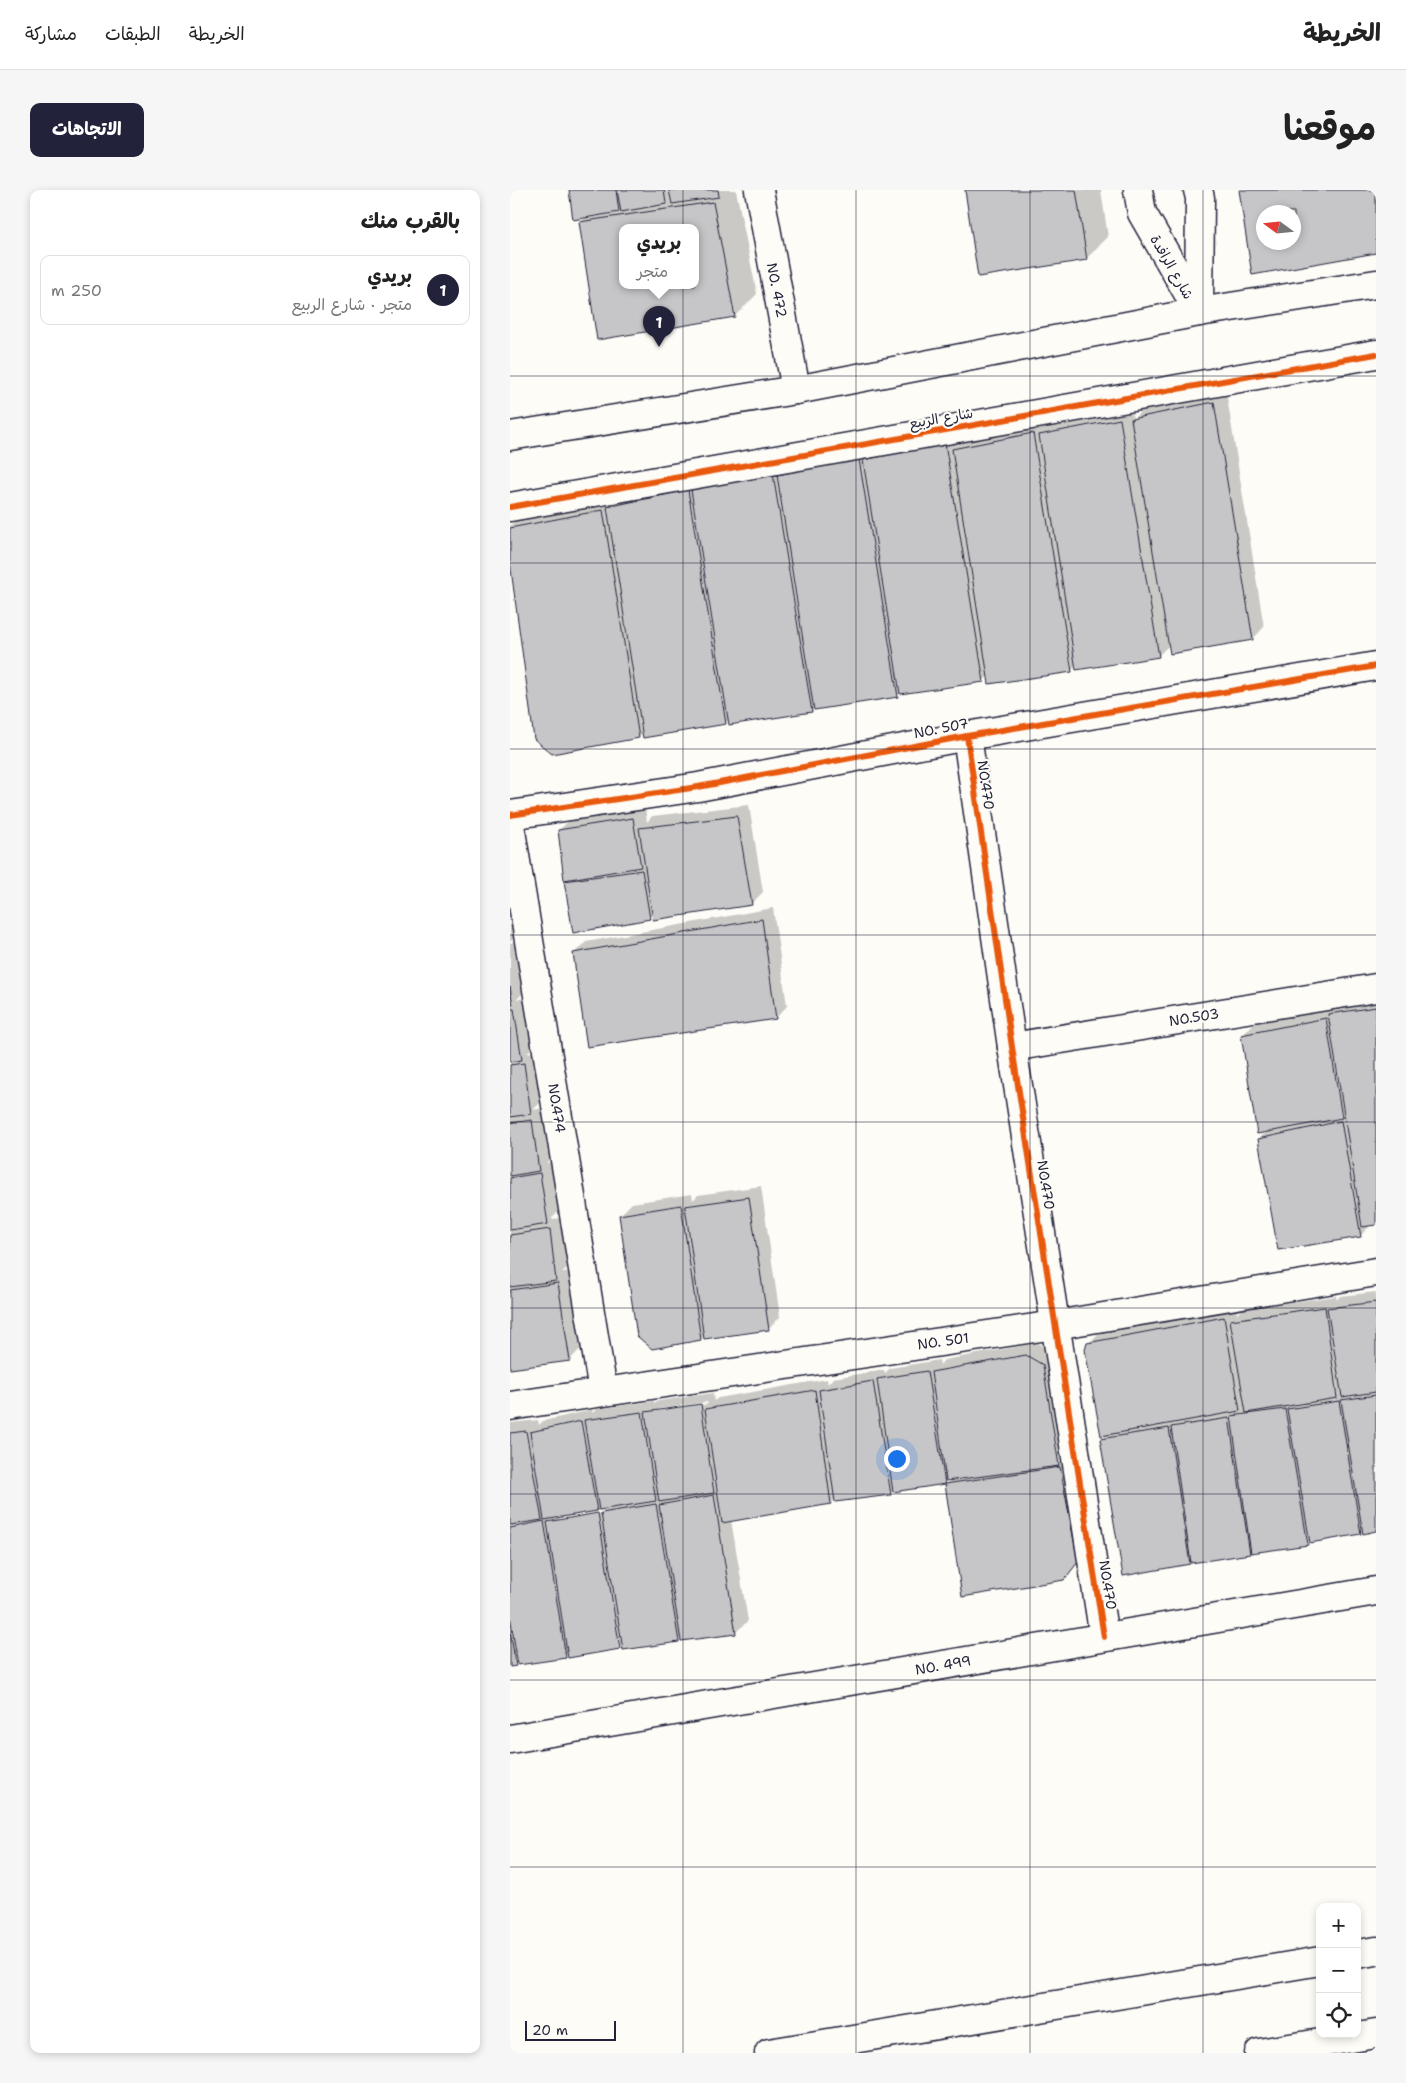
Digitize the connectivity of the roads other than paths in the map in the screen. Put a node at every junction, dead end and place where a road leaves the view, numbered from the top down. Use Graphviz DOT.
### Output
graph roads {
  1 [pos="759,190"];
  2 [pos="1138,190"];
  3 [pos="1198,190"];
  4 [pos="1376,284"];
  5 [pos="1199,312"];
  6 [pos="1376,354"];
  7 [pos="796,390"];
  8 [pos="510,436"];
  9 [pos="510,507"];
  10 [pos="1376,666"];
  11 [pos="967,736"];
  12 [pos="510,815"];
  13 [pos="510,825"];
  14 [pos="1376,988"];
  15 [pos="1012,1047"];
  16 [pos="1376,1272"];
  17 [pos="1055,1325"];
  18 [pos="603,1391"];
  19 [pos="510,1406"];
  20 [pos="1376,1591"];
  21 [pos="1104,1637"];
  22 [pos="510,1739"];
  23 [pos="1376,1951"];
  24 [pos="1361,1953"];
  25 [pos="1316,1962"];
  26 [pos="1376,2034"];
  27 [pos="769,2053"];
  28 [pos="1259,2053"];
  1 -- 7 [label="street, NO. 472"];
  2 -- 5 [label="street, شارع الرافدة"];
  3 -- 5 [label="street, شارع الرافدة"];
  4 -- 5 [label="street"];
  5 -- 7 [label="street"];
  6 -- 9 [label="street, شارع الربيع"];
  7 -- 8 [label="street"];
  10 -- 11 [label="street, NO. 507"];
  11 -- 12 [label="street, NO. 507"];
  11 -- 15 [label="street, NO.470"];
  13 -- 18 [label="street, NO.474"];
  14 -- 15 [label="street, NO.503"];
  15 -- 17 [label="street, NO.470"];
  16 -- 17 [label="street, NO. 501"];
  17 -- 18 [label="street, NO. 501"];
  17 -- 21 [label="street, NO.470"];
  18 -- 19 [label="street, NO. 501"];
  20 -- 21 [label="street, NO. 499"];
  21 -- 22 [label="street, NO. 499"];
  23 -- 24 [label="street"];
  25 -- 27 [label="street"];
  26 -- 28 [label="street"];
}
